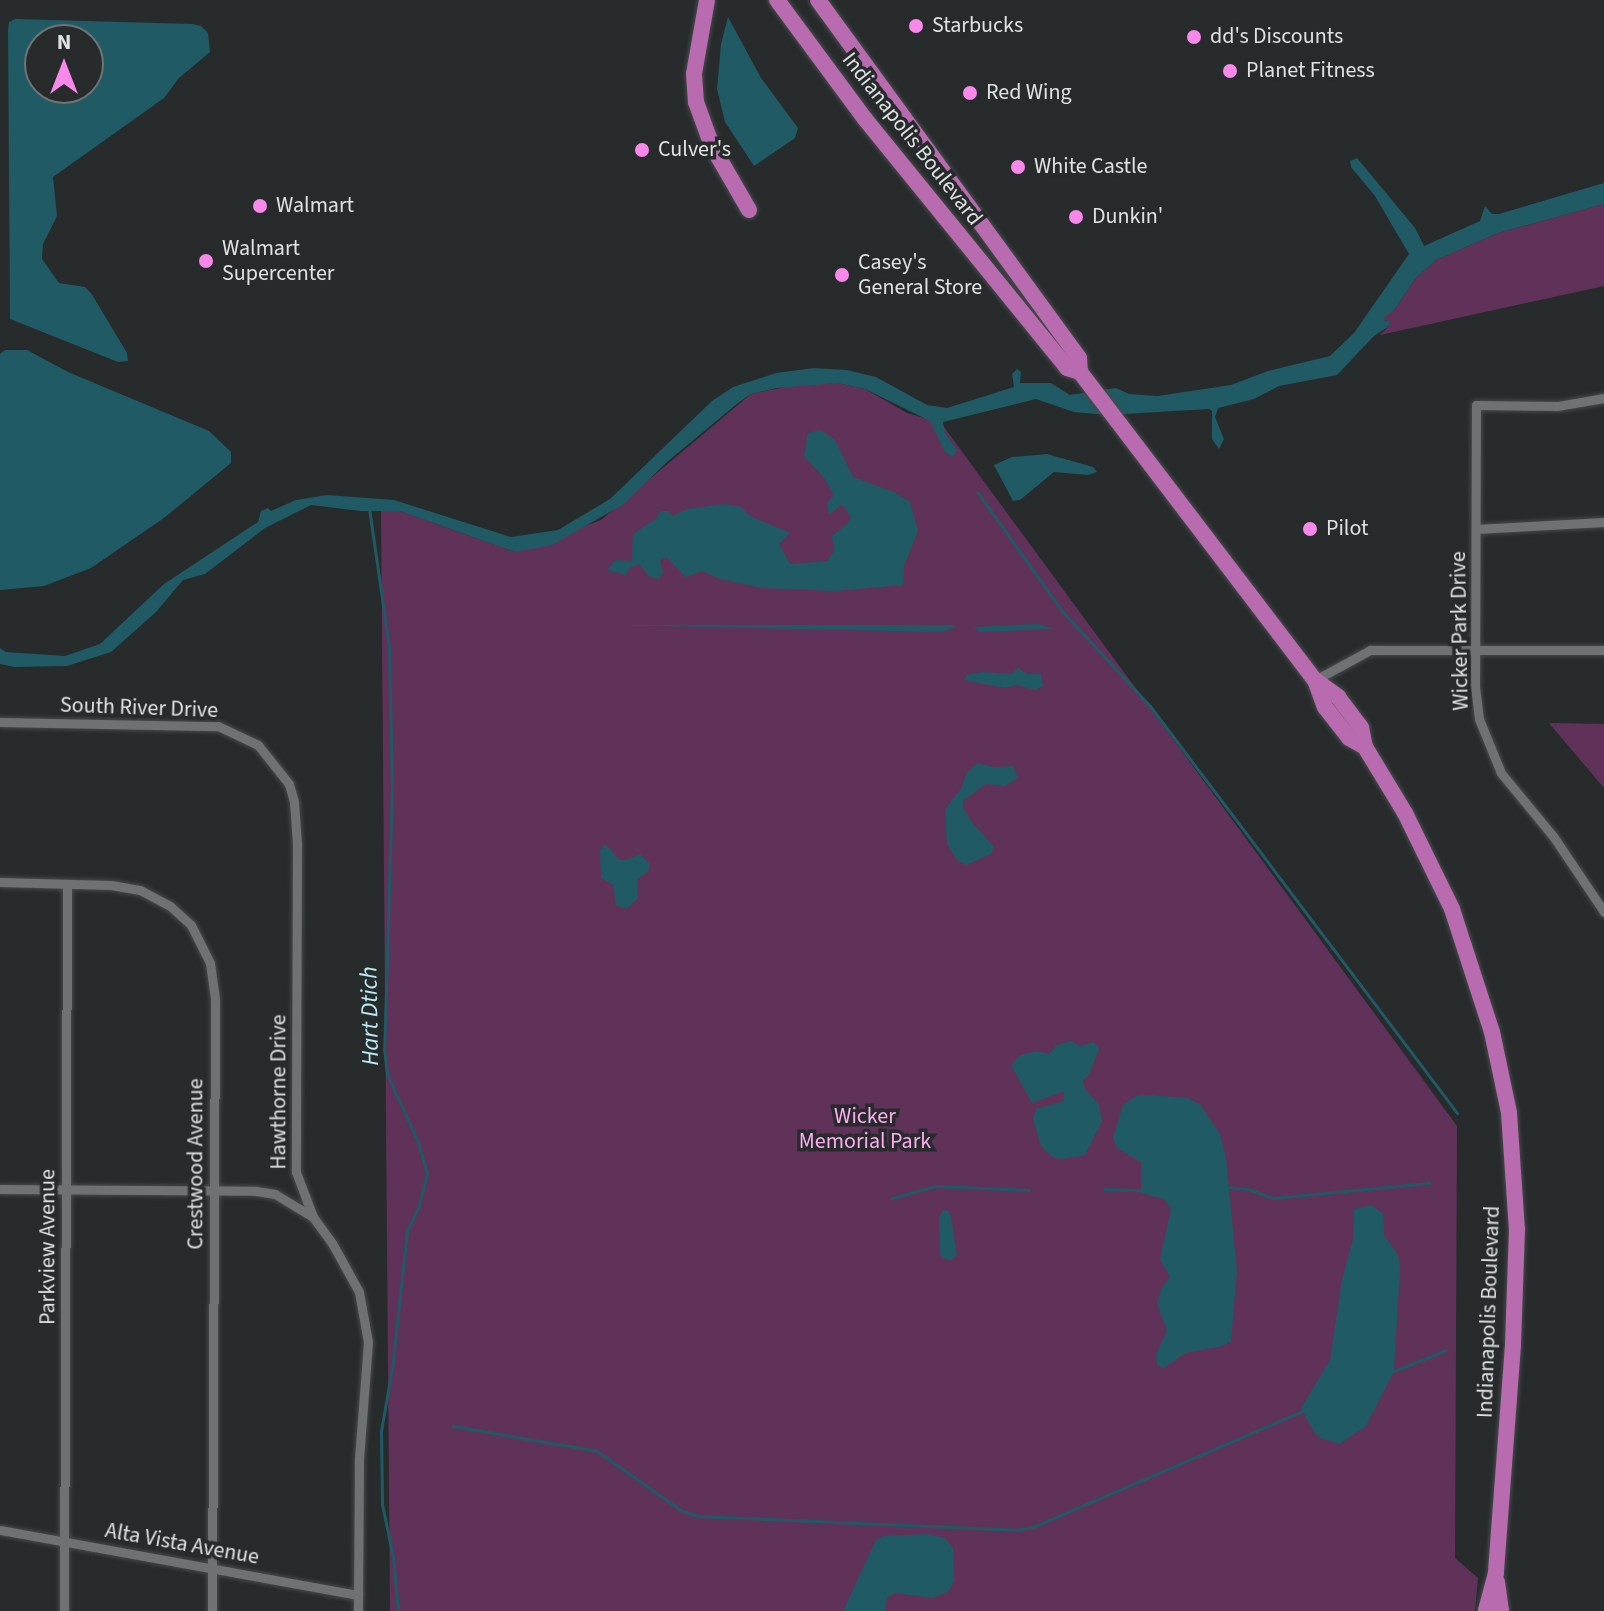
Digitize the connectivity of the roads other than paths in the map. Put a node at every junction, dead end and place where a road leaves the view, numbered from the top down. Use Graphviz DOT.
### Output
graph roads {
  1 [pos="707,0"];
  2 [pos="777,0"];
  3 [pos="818,0"];
  4 [pos="749,210"];
  5 [pos="1080,372"];
  6 [pos="1604,398"];
  7 [pos="1604,522"];
  8 [pos="1476,529"];
  9 [pos="1475,649"];
  10 [pos="1604,650"];
  11 [pos="1315,680"];
  12 [pos="0,722"];
  13 [pos="297,844"];
  14 [pos="0,882"];
  15 [pos="67,884"];
  16 [pos="1604,912"];
  17 [pos="0,1189"];
  18 [pos="214,1189"];
  19 [pos="66,1191"];
  20 [pos="313,1217"];
  21 [pos="0,1530"];
  22 [pos="65,1541"];
  23 [pos="212,1568"];
  24 [pos="1496,1573"];
  25 [pos="358,1595"];
  26 [pos="64,1611"];
  27 [pos="212,1611"];
  28 [pos="358,1611"];
  29 [pos="1486,1611"];
  30 [pos="1501,1611"];
  1 -- 4 [label="highway"];
  2 -- 5 [label="highway, Indianapolis Boulevard"];
  3 -- 5 [label="highway, Indianapolis Boulevard"];
  5 -- 11 [label="highway, Indianapolis Boulevard"];
  6 -- 8 [label="street, Wicker Park Drive"];
  7 -- 8 [label="street"];
  8 -- 9 [label="street, Wicker Park Drive"];
  9 -- 10 [label="street"];
  9 -- 11 [label="street"];
  9 -- 16 [label="street, Wicker Park Drive"];
  11 -- 24 [label="highway, Indianapolis Boulevard"];
  12 -- 13 [label="street, South River Drive"];
  13 -- 20 [label="street, Hawthorne Drive"];
  14 -- 15 [label="street, Crestwood Avenue"];
  15 -- 18 [label="street, Crestwood Avenue"];
  15 -- 19 [label="street, Parkview Avenue"];
  17 -- 19 [label="street"];
  18 -- 19 [label="street"];
  18 -- 20 [label="street"];
  18 -- 23 [label="street, Crestwood Avenue"];
  19 -- 22 [label="street, Parkview Avenue"];
  20 -- 25 [label="street, Hawthorne Drive"];
  21 -- 22 [label="street, Alta Vista Avenue"];
  22 -- 23 [label="street, Alta Vista Avenue"];
  22 -- 26 [label="street, Parkview Avenue"];
  23 -- 25 [label="street, Alta Vista Avenue"];
  23 -- 27 [label="street, Crestwood Avenue"];
  24 -- 29 [label="highway, Indianapolis Boulevard"];
  24 -- 30 [label="highway, Indianapolis Boulevard"];
  25 -- 28 [label="street, Hawthorne Drive"];
}
